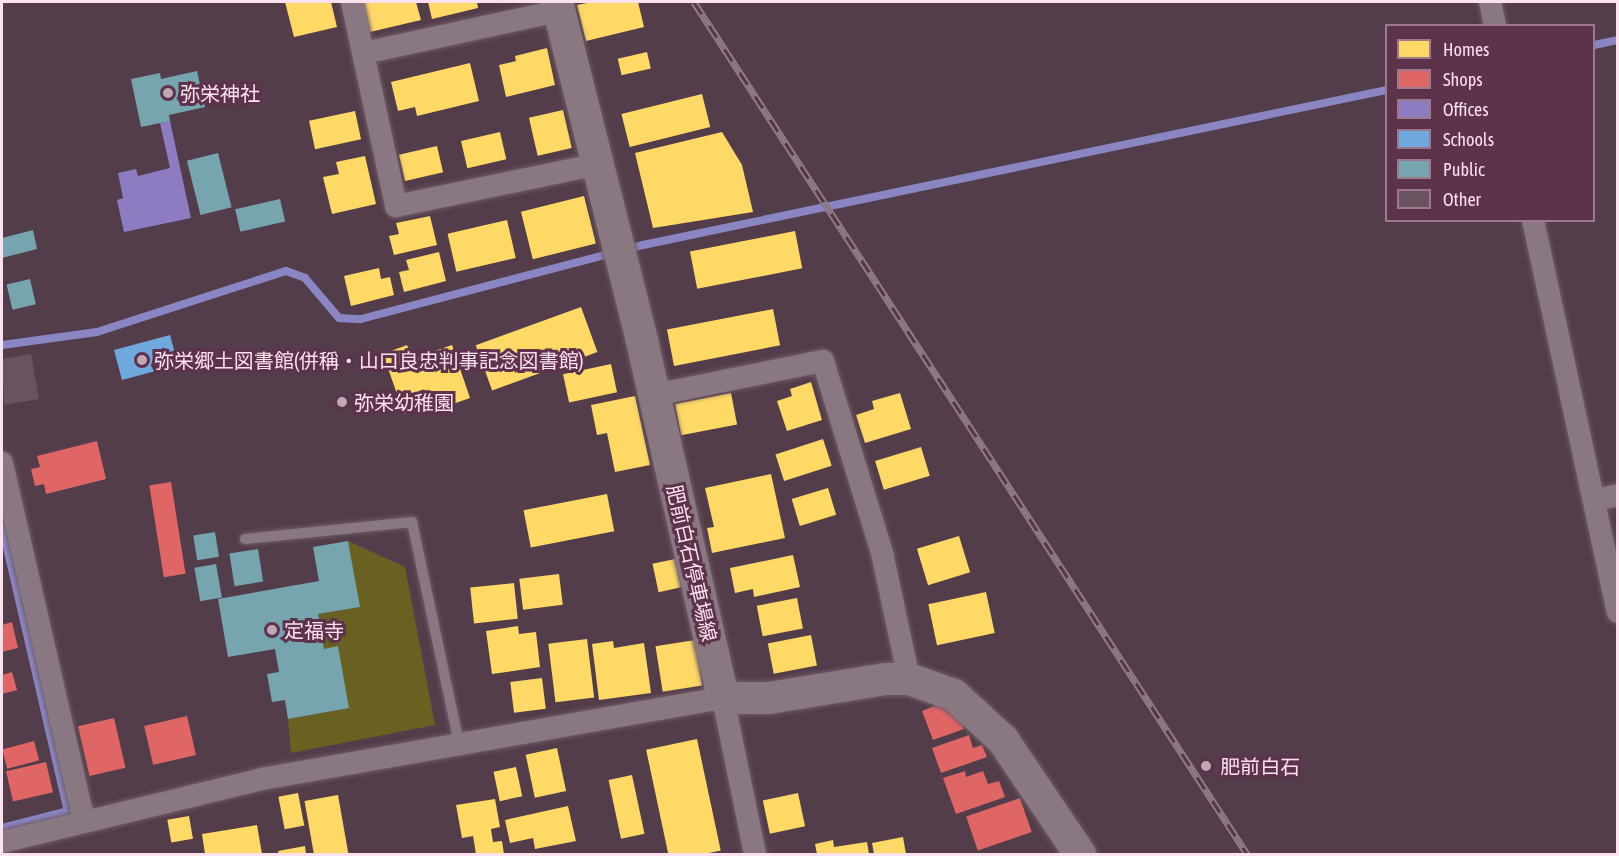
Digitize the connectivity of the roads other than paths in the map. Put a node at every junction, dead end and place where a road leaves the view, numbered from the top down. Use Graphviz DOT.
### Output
graph roads {
  1 [pos="352,2"];
  2 [pos="1490,2"];
  3 [pos="558,6"];
  4 [pos="1495,24"];
  5 [pos="364,53"];
  6 [pos="598,164"];
  7 [pos="1533,222"];
  8 [pos="654,395"];
  9 [pos="2,463"];
  10 [pos="1617,495"];
  11 [pos="1595,500"];
  12 [pos="245,539"];
  13 [pos="1617,612"];
  14 [pos="909,679"];
  15 [pos="723,698"];
  16 [pos="459,744"];
  17 [pos="84,822"];
  18 [pos="2,842"];
  19 [pos="755,855"];
  20 [pos="1080,855"];
  1 -- 5 [label="street"];
  2 -- 4 [label="street"];
  3 -- 5 [label="street"];
  3 -- 6 [label="main road, 肥前白石停車場線"];
  5 -- 6 [label="street"];
  6 -- 8 [label="main road, 肥前白石停車場線"];
  7 -- 11 [label="street"];
  8 -- 14 [label="street"];
  8 -- 15 [label="main road, 肥前白石停車場線"];
  9 -- 17 [label="street"];
  10 -- 11 [label="street"];
  11 -- 13 [label="street"];
  12 -- 16 [label="lane"];
  14 -- 15 [label="main road"];
  14 -- 20 [label="main road"];
  15 -- 16 [label="street"];
  15 -- 19 [label="street"];
  16 -- 17 [label="street"];
  17 -- 18 [label="street"];
}
